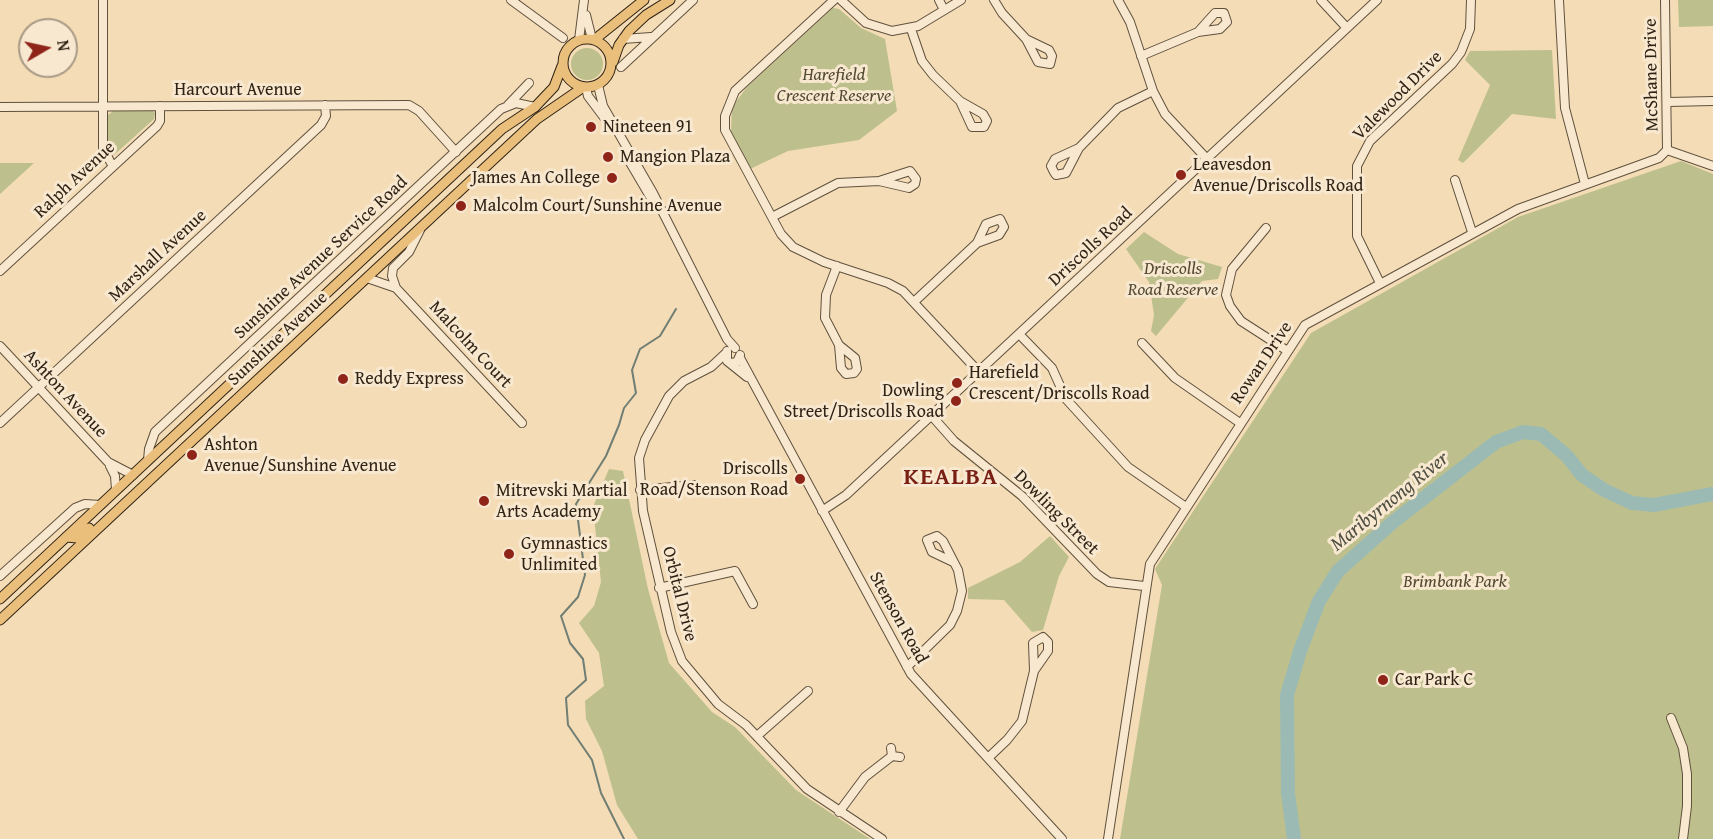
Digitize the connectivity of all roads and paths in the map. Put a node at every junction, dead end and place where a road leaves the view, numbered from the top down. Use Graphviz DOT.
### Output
graph roads {
  1 [pos="103,0"];
  2 [pos="511,0"];
  3 [pos="670,0"];
  4 [pos="693,0"];
  5 [pos="834,0"];
  6 [pos="841,0"];
  7 [pos="939,0"];
  8 [pos="961,0"];
  9 [pos="994,0"];
  10 [pos="1118,0"];
  11 [pos="1321,0"];
  12 [pos="1377,0"];
  13 [pos="1471,0"];
  14 [pos="1559,0"];
  15 [pos="1665,0"];
  16 [pos="641,1"];
  17 [pos="584,2"];
  18 [pos="945,10"];
  19 [pos="1346,27"];
  20 [pos="911,29"];
  21 [pos="1198,32"];
  22 [pos="651,37"];
  23 [pos="562,38"];
  24 [pos="623,39"];
  25 [pos="1026,39"];
  26 [pos="579,40"];
  27 [pos="593,40"];
  28 [pos="1141,56"];
  29 [pos="562,66"];
  30 [pos="616,66"];
  31 [pos="529,83"];
  32 [pos="598,86"];
  33 [pos="584,88"];
  34 [pos="1153,92"];
  35 [pos="960,101"];
  36 [pos="1713,101"];
  37 [pos="1668,102"];
  38 [pos="326,105"];
  39 [pos="508,105"];
  40 [pos="104,106"];
  41 [pos="160,106"];
  42 [pos="0,107"];
  43 [pos="535,107"];
  44 [pos="1079,148"];
  45 [pos="1667,150"];
  46 [pos="456,152"];
  47 [pos="1208,159"];
  48 [pos="112,165"];
  49 [pos="1713,166"];
  50 [pos="1455,180"];
  51 [pos="879,181"];
  52 [pos="1585,184"];
  53 [pos="771,217"];
  54 [pos="665,218"];
  55 [pos="422,227"];
  56 [pos="1266,228"];
  57 [pos="1472,232"];
  58 [pos="977,243"];
  59 [pos="369,256"];
  60 [pos="837,266"];
  61 [pos="0,270"];
  62 [pos="367,278"];
  63 [pos="1380,283"];
  64 [pos="396,288"];
  65 [pos="915,301"];
  66 [pos="722,327"];
  67 [pos="1019,334"];
  68 [pos="1142,343"];
  69 [pos="839,345"];
  70 [pos="0,346"];
  71 [pos="735,348"];
  72 [pos="1286,350"];
  73 [pos="289,351"];
  74 [pos="726,352"];
  75 [pos="740,358"];
  76 [pos="730,363"];
  77 [pos="711,367"];
  78 [pos="978,371"];
  79 [pos="751,379"];
  80 [pos="38,388"];
  81 [pos="224,390"];
  82 [pos="931,415"];
  83 [pos="0,423"];
  84 [pos="522,423"];
  85 [pos="1240,423"];
  86 [pos="148,460"];
  87 [pos="108,462"];
  88 [pos="133,475"];
  89 [pos="694,485"];
  90 [pos="141,488"];
  91 [pos="116,490"];
  92 [pos="640,490"];
  93 [pos="100,505"];
  94 [pos="1186,507"];
  95 [pos="822,511"];
  96 [pos="66,537"];
  97 [pos="953,562"];
  98 [pos="0,576"];
  99 [pos="1144,586"];
  100 [pos="659,588"];
  101 [pos="0,599"];
  102 [pos="753,604"];
  103 [pos="0,620"];
  104 [pos="907,667"];
  105 [pos="1034,671"];
  106 [pos="808,691"];
  107 [pos="1671,718"];
  108 [pos="757,736"];
  109 [pos="894,754"];
  110 [pos="988,758"];
  111 [pos="839,812"];
  112 [pos="882,839"];
  113 [pos="1062,839"];
  114 [pos="1108,839"];
  115 [pos="1683,839"];
  1 -- 40 [label="street"];
  2 -- 23 [label="street"];
  3 -- 24 [label="main road"];
  4 -- 22 [label="street"];
  5 -- 53 [label="street"];
  6 -- 20 [label="street"];
  7 -- 18 [label="street"];
  8 -- 18 [label="street"];
  9 -- 25 [label="street"];
  10 -- 28 [label="street"];
  11 -- 19 [label="street"];
  12 -- 19 [label="street, Driscolls Road"];
  13 -- 63 [label="street, Valewood Drive"];
  14 -- 52 [label="street"];
  15 -- 37 [label="street, McShane Drive"];
  16 -- 27 [label="main road"];
  17 -- 26 [label="street"];
  17 -- 27 [label="street"];
  18 -- 20 [label="street"];
  19 -- 47 [label="street, Driscolls Road"];
  20 -- 35 [label="street"];
  21 -- 28 [label="street"];
  22 -- 24 [label="street"];
  22 -- 30 [label="street"];
  24 -- 30 [label="main road"];
  26 -- 27 [label="main road"];
  26 -- 29 [label="main road"];
  27 -- 30 [label="main road"];
  28 -- 34 [label="street"];
  29 -- 33 [label="main road"];
  29 -- 43 [label="main road, Sunshine Avenue"];
  30 -- 32 [label="main road"];
  31 -- 39 [label="street, Sunshine Avenue Service Road"];
  32 -- 33 [label="main road"];
  32 -- 54 [label="street"];
  33 -- 54 [label="street"];
  33 -- 55 [label="main road, Sunshine Avenue"];
  34 -- 44 [label="street"];
  34 -- 47 [label="street"];
  36 -- 37 [label="street"];
  37 -- 45 [label="street, McShane Drive"];
  38 -- 41 [label="street, Harcourt Avenue"];
  38 -- 46 [label="street, Harcourt Avenue"];
  38 -- 80 [label="street, Marshall Avenue"];
  39 -- 43 [label="street"];
  39 -- 46 [label="street, Sunshine Avenue Service Road"];
  40 -- 41 [label="street, Harcourt Avenue"];
  40 -- 42 [label="street, Harcourt Avenue"];
  40 -- 48 [label="street"];
  41 -- 48 [label="street, Ralph Avenue"];
  43 -- 59 [label="main road, Sunshine Avenue"];
  45 -- 49 [label="street"];
  45 -- 52 [label="street, Rowan Drive"];
  46 -- 86 [label="street, Sunshine Avenue Service Road"];
  47 -- 67 [label="street, Driscolls Road"];
  48 -- 61 [label="street, Ralph Avenue"];
  50 -- 57 [label="street"];
  51 -- 53 [label="street"];
  52 -- 57 [label="street, Rowan Drive"];
  53 -- 60 [label="street"];
  54 -- 66 [label="street"];
  55 -- 62 [label="main road, Sunshine Avenue"];
  55 -- 64 [label="street"];
  56 -- 72 [label="street"];
  57 -- 63 [label="street, Rowan Drive"];
  58 -- 65 [label="street"];
  59 -- 62 [label="main road"];
  59 -- 81 [label="main road, Sunshine Avenue"];
  60 -- 65 [label="street"];
  60 -- 69 [label="street"];
  62 -- 64 [label="street, Malcolm Court"];
  62 -- 73 [label="main road, Sunshine Avenue"];
  63 -- 72 [label="street, Rowan Drive"];
  64 -- 84 [label="street, Malcolm Court"];
  65 -- 78 [label="street"];
  66 -- 71 [label="street"];
  66 -- 74 [label="street"];
  67 -- 78 [label="street, Driscolls Road"];
  67 -- 94 [label="street"];
  68 -- 85 [label="street"];
  70 -- 80 [label="street, Ashton Avenue"];
  71 -- 74 [label="street, Orbital Drive"];
  71 -- 75 [label="street, Stenson Road"];
  72 -- 85 [label="street, Rowan Drive"];
  73 -- 81 [label="main road"];
  73 -- 90 [label="main road, Sunshine Avenue"];
  74 -- 76 [label="street"];
  74 -- 77 [label="street, Orbital Drive"];
  75 -- 76 [label="street, Orbital Drive"];
  75 -- 79 [label="street, Stenson Road"];
  76 -- 77 [label="street, Orbital Drive"];
  76 -- 79 [label="street, Stenson Road"];
  77 -- 92 [label="street, Orbital Drive"];
  78 -- 82 [label="street, Driscolls Road"];
  79 -- 95 [label="street, Stenson Road"];
  80 -- 83 [label="street, Marshall Avenue"];
  80 -- 87 [label="street, Ashton Avenue"];
  81 -- 86 [label="main road, Sunshine Avenue"];
  82 -- 95 [label="street, Driscolls Road"];
  82 -- 99 [label="street, Dowling Street"];
  85 -- 94 [label="street, Rowan Drive"];
  86 -- 88 [label="main road, Sunshine Avenue"];
  87 -- 88 [label="street, Ashton Avenue"];
  87 -- 91 [label="street, Ashton Avenue"];
  88 -- 91 [label="main road, Sunshine Avenue"];
  89 -- 92 [label="street"];
  90 -- 96 [label="main road"];
  90 -- 103 [label="main road, Sunshine Avenue"];
  91 -- 93 [label="main road, Sunshine Avenue"];
  92 -- 100 [label="street, Orbital Drive"];
  93 -- 96 [label="main road, Sunshine Avenue"];
  93 -- 98 [label="street"];
  94 -- 99 [label="street, Rowan Drive"];
  95 -- 104 [label="street, Stenson Road"];
  96 -- 101 [label="main road, Sunshine Avenue"];
  97 -- 104 [label="street"];
  99 -- 114 [label="street, Rowan Drive"];
  100 -- 102 [label="street"];
  100 -- 108 [label="street, Orbital Drive"];
  104 -- 110 [label="street, Stenson Road"];
  105 -- 110 [label="street"];
  106 -- 108 [label="street"];
  107 -- 115 [label="street"];
  108 -- 111 [label="street, Orbital Drive"];
  109 -- 111 [label="street"];
  110 -- 113 [label="street, Stenson Road"];
  111 -- 112 [label="street, Orbital Drive"];
}
